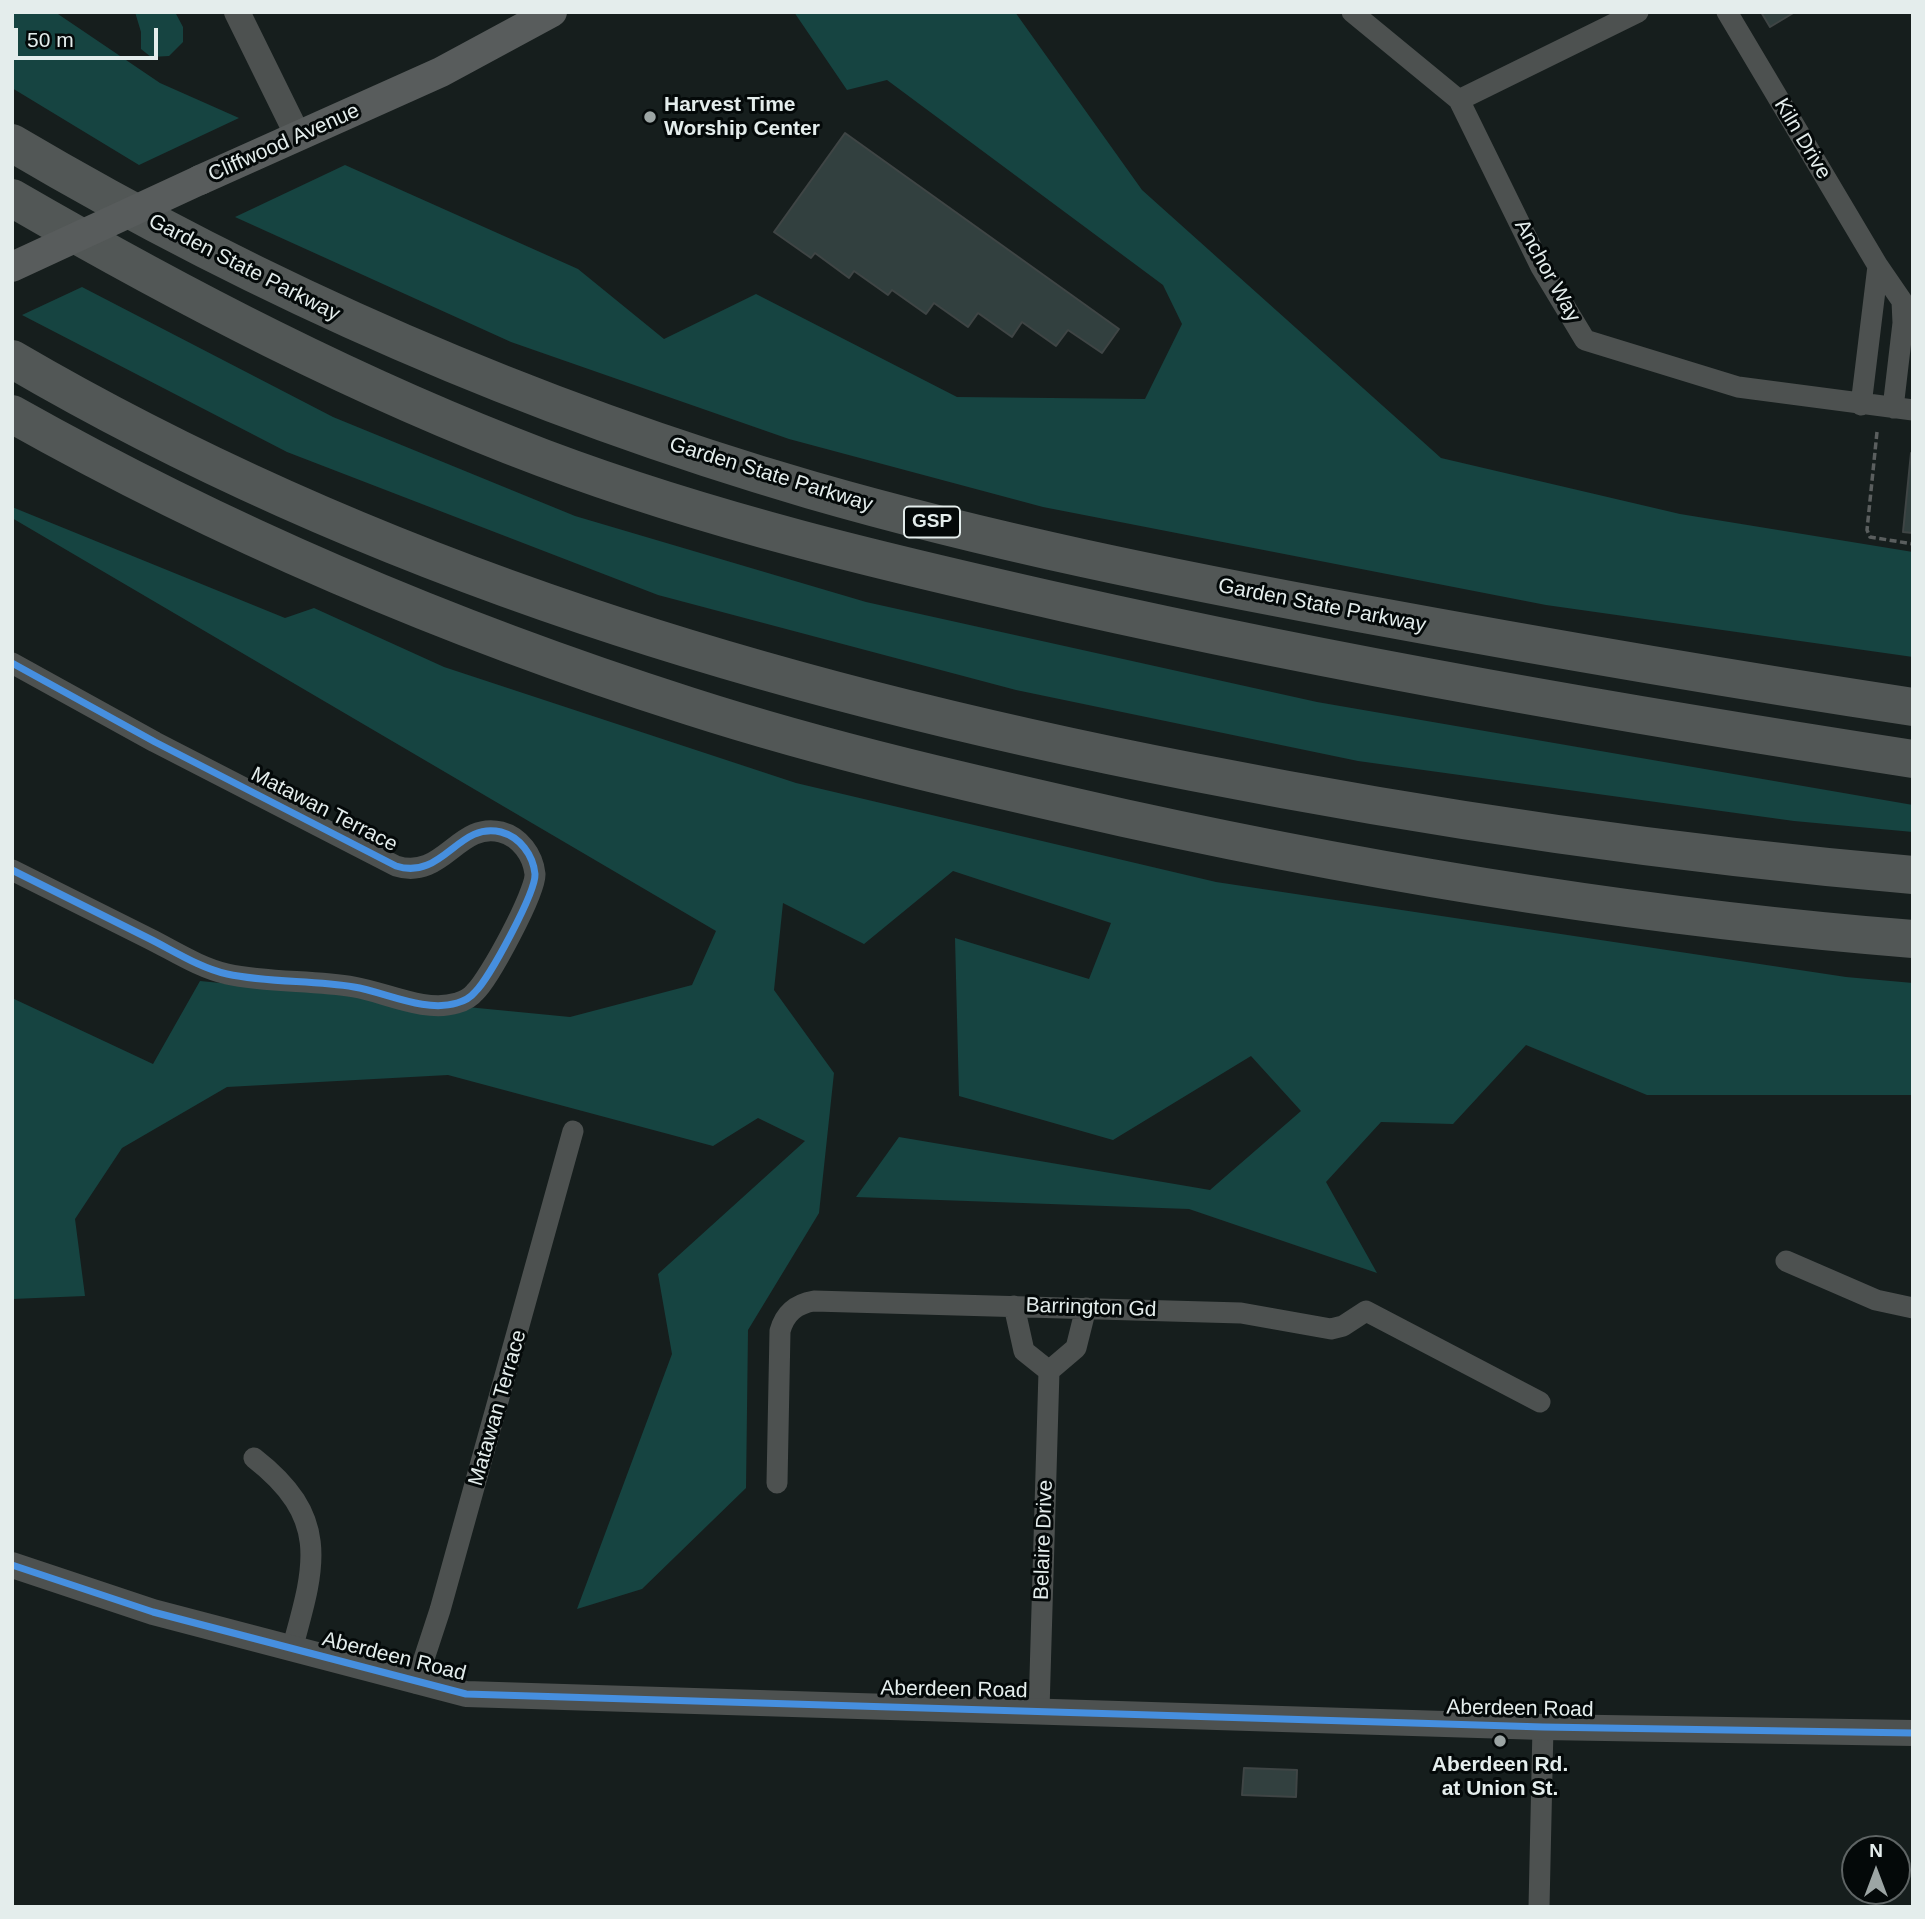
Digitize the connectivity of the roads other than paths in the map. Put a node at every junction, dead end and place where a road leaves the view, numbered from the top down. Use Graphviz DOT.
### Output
graph roads {
  1 [pos="237,12"];
  2 [pos="552,12"];
  3 [pos="1352,12"];
  4 [pos="1638,12"];
  5 [pos="1727,12"];
  6 [pos="1460,100"];
  7 [pos="298,136"];
  8 [pos="12,143"];
  9 [pos="12,198"];
  10 [pos="1878,265"];
  11 [pos="12,267"];
  12 [pos="12,359"];
  13 [pos="1861,405"];
  14 [pos="1903,409"];
  15 [pos="12,414"];
  16 [pos="12,663"];
  17 [pos="1913,708"];
  18 [pos="1913,759"];
  19 [pos="12,870"];
  20 [pos="1913,875"];
  21 [pos="1913,939"];
  22 [pos="573,1131"];
  23 [pos="1786,1261"];
  24 [pos="1014,1306"];
  25 [pos="1086,1308"];
  26 [pos="1913,1308"];
  27 [pos="1049,1371"];
  28 [pos="1540,1402"];
  29 [pos="254,1458"];
  30 [pos="777,1483"];
  31 [pos="12,1565"];
  32 [pos="292,1649"];
  33 [pos="416,1683"];
  34 [pos="1039,1710"];
  35 [pos="1543,1727"];
  36 [pos="1913,1733"];
  37 [pos="1539,1907"];
  1 -- 7 [label="street"];
  2 -- 7 [label="main road, Cliffwood Avenue"];
  3 -- 6 [label="street, Anchor Way"];
  4 -- 6 [label="street"];
  5 -- 10 [label="street, Kiln Drive"];
  6 -- 13 [label="street, Anchor Way"];
  7 -- 11 [label="main road, Cliffwood Avenue, bridge"];
  8 -- 17 [label="highway, Garden State Parkway / GSP"];
  9 -- 18 [label="highway, GSP"];
  10 -- 13 [label="street"];
  10 -- 14 [label="street, Kiln Drive"];
  12 -- 20 [label="highway"];
  13 -- 14 [label="street, Anchor Way"];
  15 -- 21 [label="highway"];
  16 -- 19 [label="street, Matawan Terrace"];
  22 -- 33 [label="street, Matawan Terrace"];
  23 -- 26 [label="street"];
  24 -- 25 [label="street, Barrington Gd"];
  24 -- 27 [label="street"];
  24 -- 30 [label="street, Barrington Gd"];
  25 -- 27 [label="street"];
  25 -- 28 [label="street, Barrington Gd"];
  27 -- 34 [label="street, Belaire Drive"];
  29 -- 32 [label="street"];
  31 -- 32 [label="street, Aberdeen Road"];
  32 -- 33 [label="street, Aberdeen Road"];
  33 -- 34 [label="street, Aberdeen Road"];
  34 -- 35 [label="street, Aberdeen Road"];
  35 -- 36 [label="street, Aberdeen Road"];
  35 -- 37 [label="street"];
}
